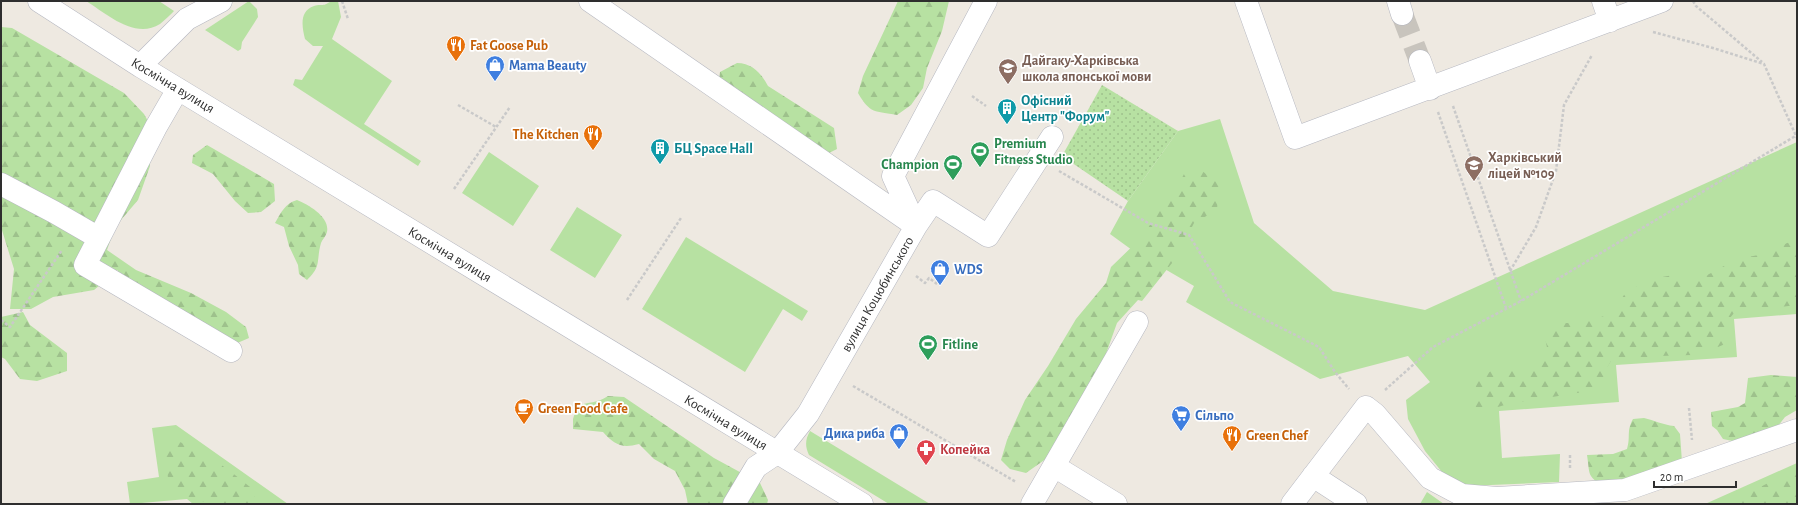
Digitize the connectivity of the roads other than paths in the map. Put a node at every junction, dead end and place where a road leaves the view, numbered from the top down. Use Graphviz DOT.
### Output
graph roads {
  1 [pos="39,1"];
  2 [pos="221,1"];
  3 [pos="590,1"];
  4 [pos="986,1"];
  5 [pos="1246,1"];
  6 [pos="1603,1"];
  7 [pos="1662,1"];
  8 [pos="1610,21"];
  9 [pos="1420,61"];
  10 [pos="140,66"];
  11 [pos="1438,86"];
  12 [pos="178,89"];
  13 [pos="1052,137"];
  14 [pos="1,184"];
  15 [pos="916,226"];
  16 [pos="99,238"];
  17 [pos="1137,322"];
  18 [pos="231,351"];
  19 [pos="1797,430"];
  20 [pos="776,452"];
  21 [pos="1054,466"];
  22 [pos="1313,476"];
  23 [pos="1035,500"];
  24 [pos="734,504"];
  25 [pos="862,504"];
  26 [pos="1116,504"];
  27 [pos="1292,504"];
  28 [pos="1356,504"];
  1 -- 10 [label="street, Космічна вулиця"];
  2 -- 10 [label="street"];
  3 -- 15 [label="street"];
  4 -- 15 [label="street, вулиця Коцюбинського"];
  5 -- 11 [label="street"];
  6 -- 8 [label="street"];
  7 -- 8 [label="street"];
  8 -- 11 [label="street"];
  9 -- 11 [label="street"];
  10 -- 12 [label="street, Космічна вулиця"];
  12 -- 16 [label="street"];
  12 -- 20 [label="street, Космічна вулиця"];
  13 -- 15 [label="street"];
  14 -- 16 [label="street"];
  15 -- 20 [label="street, вулиця Коцюбинського"];
  16 -- 18 [label="street"];
  17 -- 21 [label="street"];
  19 -- 22 [label="street"];
  20 -- 24 [label="street, вулиця Коцюбинського"];
  20 -- 25 [label="street, Космічна вулиця"];
  21 -- 23 [label="street"];
  21 -- 26 [label="street"];
  22 -- 27 [label="street"];
  22 -- 28 [label="street"];
}
